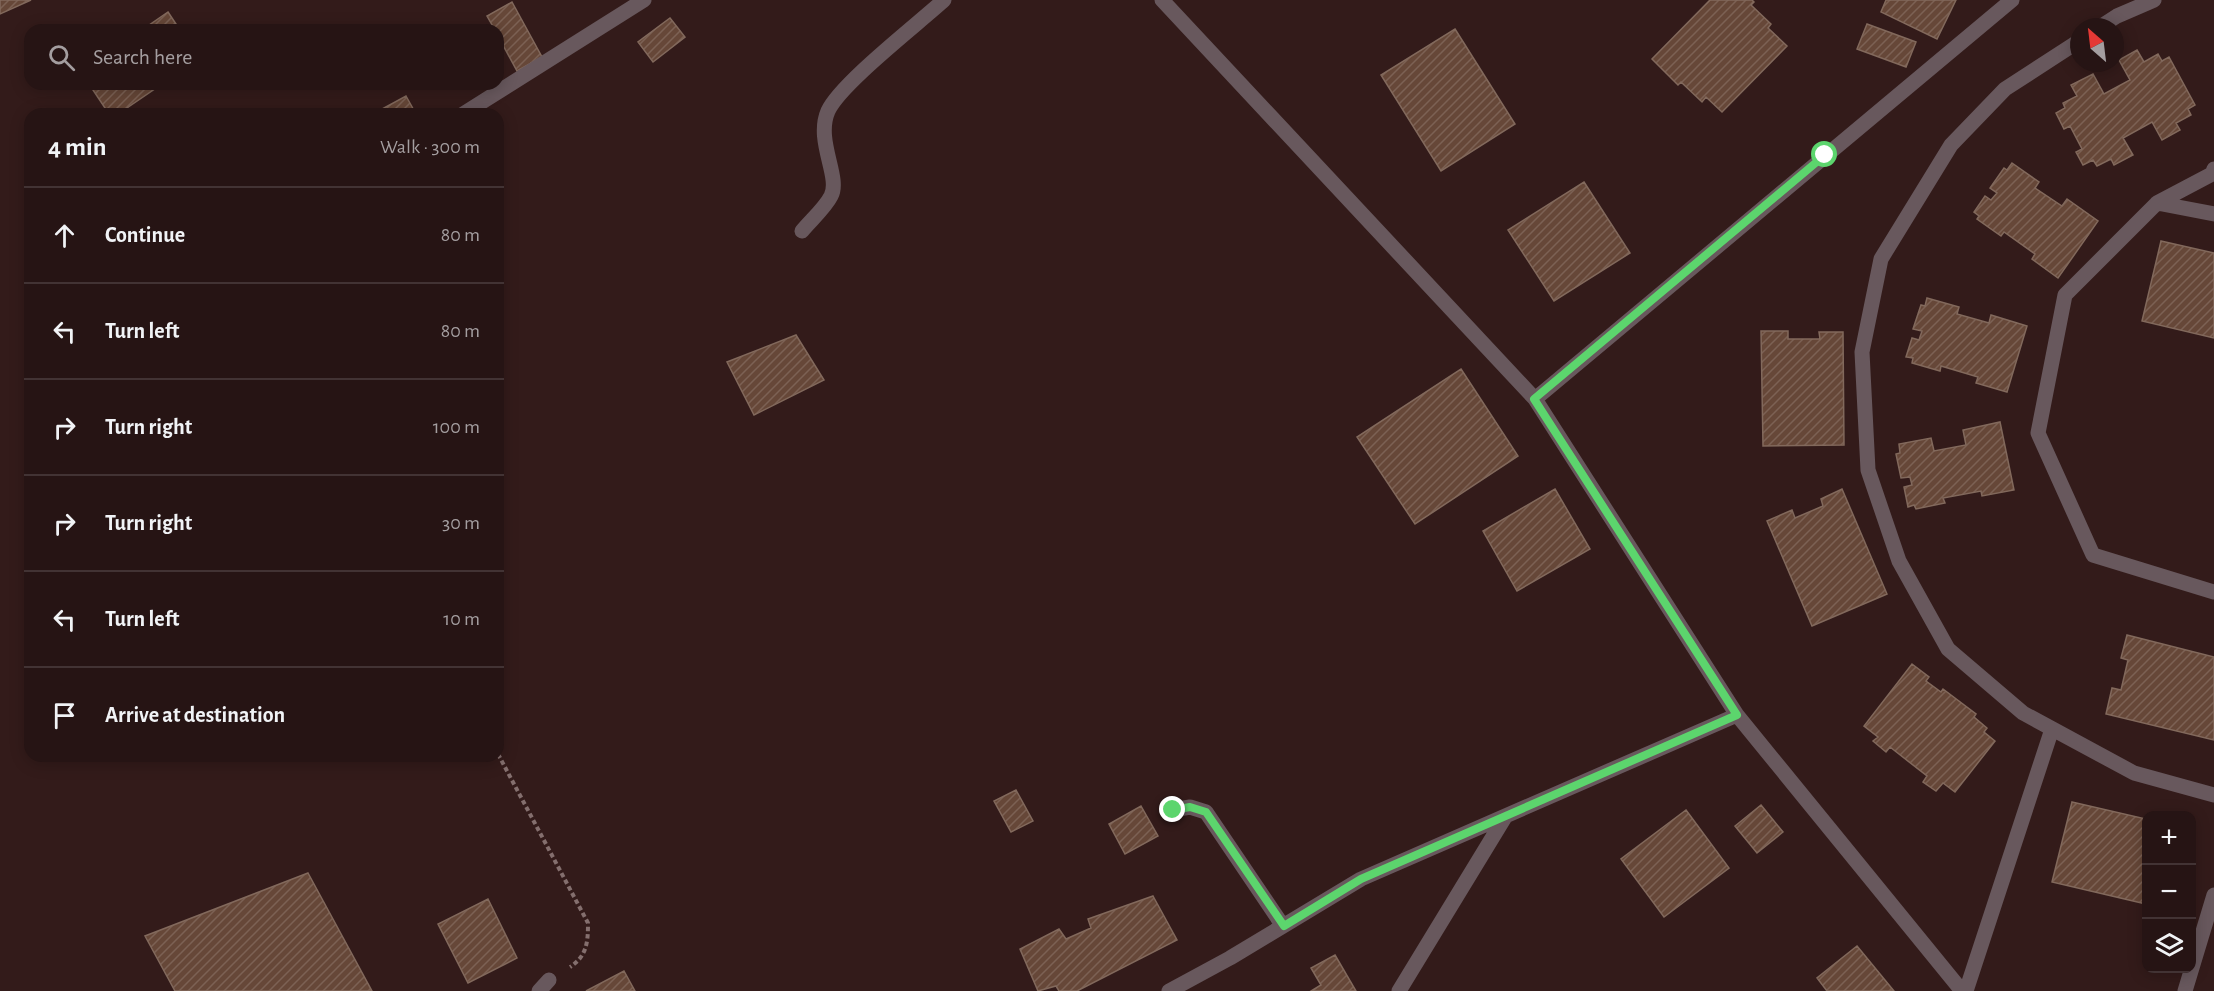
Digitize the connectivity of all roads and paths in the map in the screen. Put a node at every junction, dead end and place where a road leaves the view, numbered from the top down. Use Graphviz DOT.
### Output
graph roads {
  1 [pos="644,0"];
  2 [pos="944,0"];
  3 [pos="1162,0"];
  4 [pos="2012,0"];
  5 [pos="2154,0"];
  6 [pos="2114,18"];
  7 [pos="2070,47"];
  8 [pos="504,88"];
  9 [pos="501,90"];
  10 [pos="473,108"];
  11 [pos="2214,170"];
  12 [pos="2157,203"];
  13 [pos="2214,214"];
  14 [pos="802,231"];
  15 [pos="1534,399"];
  16 [pos="2214,592"];
  17 [pos="1737,715"];
  18 [pos="2052,729"];
  19 [pos="502,762"];
  20 [pos="2214,795"];
  21 [pos="1173,810"];
  22 [pos="1505,817"];
  23 [pos="2214,895"];
  24 [pos="1284,926"];
  25 [pos="544,986"];
  26 [pos="1168,991"];
  27 [pos="1399,991"];
  28 [pos="1964,991"];
  29 [pos="2185,991"];
  1 -- 8 [label="street"];
  2 -- 14 [label="street"];
  3 -- 15 [label="street"];
  4 -- 15 [label="street"];
  5 -- 6 [label="street"];
  7 -- 18 [label="street"];
  9 -- 10 [label="street"];
  11 -- 12 [label="street"];
  12 -- 13 [label="street"];
  12 -- 16 [label="street"];
  15 -- 17 [label="street"];
  17 -- 22 [label="street"];
  17 -- 28 [label="street"];
  18 -- 20 [label="street"];
  18 -- 28 [label="street"];
  19 -- 25 [label="path"];
  21 -- 24 [label="street"];
  22 -- 24 [label="street"];
  22 -- 27 [label="street"];
  23 -- 29 [label="street"];
  24 -- 26 [label="street"];
}
